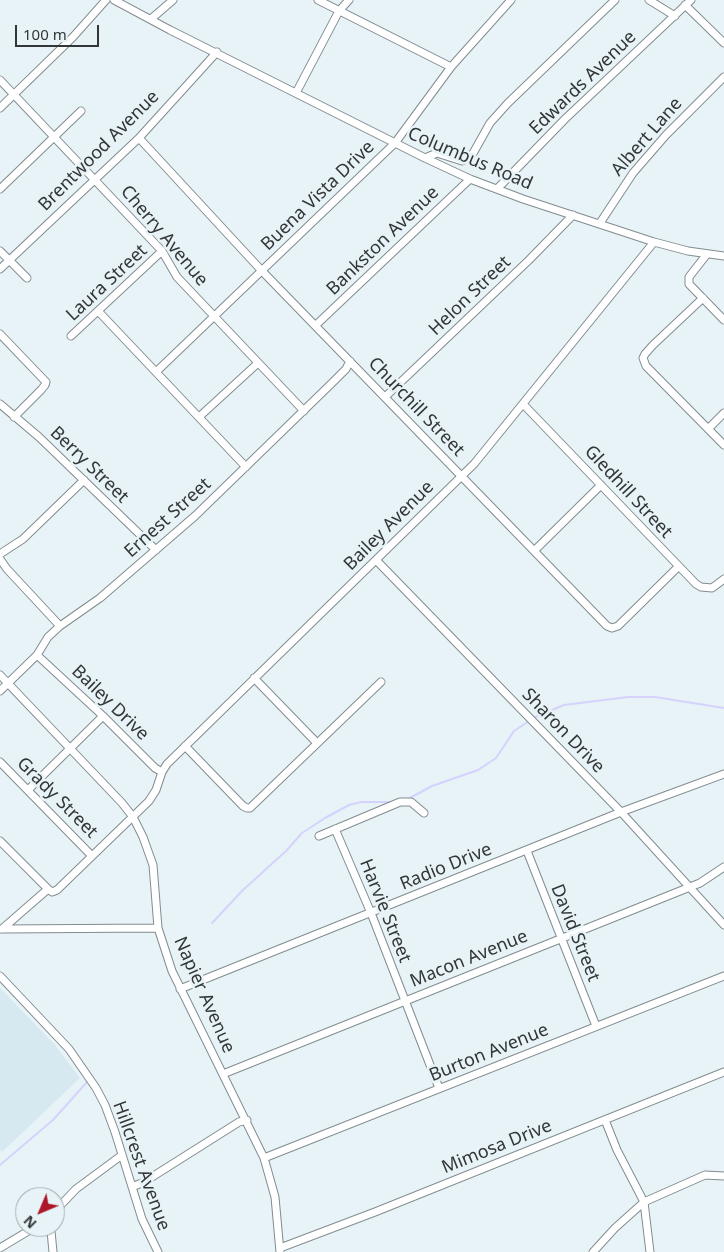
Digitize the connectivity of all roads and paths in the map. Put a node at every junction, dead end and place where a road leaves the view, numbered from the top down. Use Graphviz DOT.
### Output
graph roads {
  1 [pos="106,0"];
  2 [pos="114,0"];
  3 [pos="173,0"];
  4 [pos="318,0"];
  5 [pos="349,0"];
  6 [pos="511,0"];
  7 [pos="615,0"];
  8 [pos="649,0"];
  9 [pos="688,3"];
  10 [pos="339,11"];
  11 [pos="675,16"];
  12 [pos="151,19"];
  13 [pos="724,43"];
  14 [pos="217,52"];
  15 [pos="451,67"];
  16 [pos="724,77"];
  17 [pos="0,80"];
  18 [pos="296,93"];
  19 [pos="14,94"];
  20 [pos="0,108"];
  21 [pos="81,111"];
  22 [pos="54,138"];
  23 [pos="138,138"];
  24 [pos="395,143"];
  25 [pos="425,158"];
  26 [pos="94,179"];
  27 [pos="470,179"];
  28 [pos="0,189"];
  29 [pos="497,189"];
  30 [pos="573,215"];
  31 [pos="600,223"];
  32 [pos="654,242"];
  33 [pos="0,251"];
  34 [pos="162,251"];
  35 [pos="707,254"];
  36 [pos="724,256"];
  37 [pos="9,261"];
  38 [pos="0,269"];
  39 [pos="262,271"];
  40 [pos="27,278"];
  41 [pos="703,298"];
  42 [pos="98,311"];
  43 [pos="214,316"];
  44 [pos="724,320"];
  45 [pos="316,325"];
  46 [pos="0,335"];
  47 [pos="71,336"];
  48 [pos="350,360"];
  49 [pos="258,363"];
  50 [pos="156,372"];
  51 [pos="386,397"];
  52 [pos="0,404"];
  53 [pos="523,404"];
  54 [pos="304,411"];
  55 [pos="724,413"];
  56 [pos="14,417"];
  57 [pos="199,417"];
  58 [pos="708,429"];
  59 [pos="724,446"];
  60 [pos="246,467"];
  61 [pos="462,475"];
  62 [pos="84,480"];
  63 [pos="601,485"];
  64 [pos="156,550"];
  65 [pos="535,550"];
  66 [pos="0,554"];
  67 [pos="0,559"];
  68 [pos="376,560"];
  69 [pos="678,566"];
  70 [pos="724,579"];
  71 [pos="60,626"];
  72 [pos="37,655"];
  73 [pos="0,675"];
  74 [pos="254,678"];
  75 [pos="381,682"];
  76 [pos="8,683"];
  77 [pos="0,691"];
  78 [pos="103,716"];
  79 [pos="317,742"];
  80 [pos="185,746"];
  81 [pos="70,748"];
  82 [pos="0,762"];
  83 [pos="162,772"];
  84 [pos="724,774"];
  85 [pos="28,790"];
  86 [pos="620,812"];
  87 [pos="424,814"];
  88 [pos="133,817"];
  89 [pos="335,829"];
  90 [pos="319,836"];
  91 [pos="0,841"];
  92 [pos="527,851"];
  93 [pos="92,856"];
  94 [pos="724,867"];
  95 [pos="690,887"];
  96 [pos="48,889"];
  97 [pos="370,913"];
  98 [pos="724,925"];
  99 [pos="158,928"];
  100 [pos="1,929"];
  101 [pos="562,938"];
  102 [pos="0,976"];
  103 [pos="724,976"];
  104 [pos="180,989"];
  105 [pos="404,1001"];
  106 [pos="596,1026"];
  107 [pos="724,1072"];
  108 [pos="223,1074"];
  109 [pos="440,1088"];
  110 [pos="246,1120"];
  111 [pos="605,1120"];
  112 [pos="122,1155"];
  113 [pos="264,1158"];
  114 [pos="724,1176"];
  115 [pos="132,1187"];
  116 [pos="65,1201"];
  117 [pos="644,1202"];
  118 [pos="19,1237"];
  119 [pos="52,1237"];
  120 [pos="0,1248"];
  121 [pos="280,1250"];
  122 [pos="156,1251"];
  123 [pos="53,1252"];
  124 [pos="594,1252"];
  125 [pos="650,1252"];
  1 -- 19 [label="street"];
  2 -- 12 [label="street, Columbus Road"];
  3 -- 12 [label="street"];
  4 -- 10 [label="street"];
  5 -- 10 [label="street"];
  6 -- 15 [label="street, Buena Vista Drive"];
  7 -- 25 [label="street"];
  8 -- 11 [label="street"];
  9 -- 11 [label="street, Edwards Avenue"];
  9 -- 13 [label="street"];
  10 -- 15 [label="street"];
  10 -- 18 [label="street"];
  11 -- 29 [label="street, Edwards Avenue"];
  12 -- 14 [label="street, Columbus Road"];
  14 -- 18 [label="street, Columbus Road"];
  14 -- 23 [label="street, Brentwood Avenue"];
  15 -- 24 [label="street, Buena Vista Drive"];
  16 -- 31 [label="street, Albert Lane"];
  17 -- 19 [label="street, Cherry Avenue"];
  18 -- 24 [label="street, Columbus Road"];
  19 -- 20 [label="street"];
  19 -- 22 [label="street, Cherry Avenue"];
  21 -- 22 [label="street"];
  22 -- 26 [label="street, Cherry Avenue"];
  22 -- 28 [label="street"];
  23 -- 26 [label="street, Brentwood Avenue"];
  23 -- 39 [label="street, Churchill Street"];
  24 -- 25 [label="street, Columbus Road"];
  24 -- 39 [label="street, Buena Vista Drive"];
  25 -- 27 [label="street, Columbus Road"];
  26 -- 34 [label="street, Cherry Avenue"];
  26 -- 37 [label="street, Brentwood Avenue"];
  27 -- 29 [label="street, Columbus Road"];
  27 -- 45 [label="street, Bankston Avenue"];
  29 -- 30 [label="street, Columbus Road"];
  30 -- 31 [label="street, Columbus Road"];
  30 -- 51 [label="street, Helon Street"];
  31 -- 32 [label="street, Columbus Road"];
  32 -- 35 [label="street, Columbus Road"];
  32 -- 53 [label="street, Bailey Avenue"];
  33 -- 37 [label="street"];
  34 -- 42 [label="street, Laura Street"];
  34 -- 43 [label="street, Cherry Avenue"];
  35 -- 36 [label="street, Columbus Road"];
  35 -- 41 [label="street"];
  37 -- 38 [label="street, Brentwood Avenue"];
  37 -- 40 [label="street"];
  39 -- 43 [label="street, Buena Vista Drive"];
  39 -- 45 [label="street, Churchill Street"];
  41 -- 44 [label="street"];
  41 -- 58 [label="street"];
  42 -- 47 [label="street, Laura Street"];
  42 -- 50 [label="street"];
  43 -- 49 [label="street, Cherry Avenue"];
  43 -- 50 [label="street, Buena Vista Drive"];
  45 -- 48 [label="street, Churchill Street"];
  46 -- 56 [label="street"];
  48 -- 51 [label="street, Churchill Street"];
  48 -- 54 [label="street, Ernest Street"];
  49 -- 54 [label="street, Cherry Avenue"];
  49 -- 57 [label="street"];
  50 -- 57 [label="street"];
  51 -- 61 [label="street, Churchill Street"];
  52 -- 56 [label="street, Berry Street"];
  53 -- 61 [label="street, Bailey Avenue"];
  53 -- 63 [label="street, Gledhill Street"];
  54 -- 60 [label="street, Ernest Street"];
  55 -- 58 [label="street"];
  56 -- 62 [label="street, Berry Street"];
  57 -- 60 [label="street"];
  58 -- 59 [label="street"];
  60 -- 64 [label="street, Ernest Street"];
  61 -- 65 [label="street, Churchill Street"];
  61 -- 68 [label="street, Bailey Avenue"];
  62 -- 64 [label="street, Berry Street"];
  62 -- 66 [label="street"];
  63 -- 65 [label="street"];
  63 -- 69 [label="street, Gledhill Street"];
  64 -- 71 [label="street, Ernest Street"];
  65 -- 69 [label="street, Churchill Street"];
  67 -- 71 [label="street"];
  68 -- 74 [label="street, Bailey Avenue"];
  68 -- 86 [label="street, Sharon Drive"];
  69 -- 70 [label="street, Gledhill Street"];
  71 -- 72 [label="street, Ernest Street"];
  72 -- 76 [label="street, Ernest Street"];
  72 -- 78 [label="street, Bailey Drive"];
  73 -- 76 [label="street, Napier Avenue"];
  74 -- 79 [label="street"];
  74 -- 80 [label="street, Bailey Avenue"];
  75 -- 79 [label="street"];
  76 -- 77 [label="street, Ernest Street"];
  76 -- 81 [label="street, Napier Avenue"];
  78 -- 81 [label="street"];
  78 -- 83 [label="street, Bailey Drive"];
  79 -- 80 [label="street"];
  80 -- 83 [label="street, Bailey Avenue"];
  81 -- 85 [label="street"];
  81 -- 88 [label="street, Napier Avenue"];
  82 -- 85 [label="street, Grady Street"];
  83 -- 88 [label="street, Bailey Avenue"];
  84 -- 86 [label="street, Radio Drive"];
  85 -- 93 [label="street, Grady Street"];
  86 -- 92 [label="street, Radio Drive"];
  86 -- 95 [label="street, Sharon Drive"];
  87 -- 89 [label="street"];
  88 -- 93 [label="street, Bailey Avenue"];
  88 -- 99 [label="street, Napier Avenue"];
  89 -- 90 [label="street"];
  89 -- 97 [label="street, Harvie Street"];
  91 -- 96 [label="street"];
  92 -- 97 [label="street, Radio Drive"];
  92 -- 101 [label="street, David Street"];
  93 -- 96 [label="street, Bailey Avenue"];
  94 -- 95 [label="street, Macon Avenue"];
  95 -- 98 [label="street, Sharon Drive"];
  95 -- 101 [label="street, Macon Avenue"];
  96 -- 100 [label="street"];
  97 -- 104 [label="street, Radio Drive"];
  97 -- 105 [label="street, Harvie Street"];
  99 -- 100 [label="street"];
  99 -- 104 [label="street, Napier Avenue"];
  101 -- 105 [label="street, Macon Avenue"];
  101 -- 106 [label="street, David Street"];
  102 -- 112 [label="street, Hillcrest Avenue"];
  103 -- 106 [label="street, Burton Avenue"];
  104 -- 108 [label="street, Napier Avenue"];
  105 -- 108 [label="street, Macon Avenue"];
  105 -- 109 [label="street, Harvie Street"];
  106 -- 109 [label="street, Burton Avenue"];
  107 -- 111 [label="street, Mimosa Drive"];
  108 -- 110 [label="street, Napier Avenue"];
  109 -- 113 [label="street, Burton Avenue"];
  110 -- 113 [label="street, Napier Avenue"];
  110 -- 115 [label="street"];
  111 -- 117 [label="street"];
  111 -- 121 [label="street, Mimosa Drive"];
  112 -- 115 [label="street, Hillcrest Avenue"];
  112 -- 116 [label="street"];
  113 -- 121 [label="street, Napier Avenue"];
  114 -- 117 [label="street"];
  115 -- 122 [label="street, Hillcrest Avenue"];
  117 -- 124 [label="street"];
  117 -- 125 [label="street"];
  118 -- 120 [label="street"];
  119 -- 123 [label="street"];
}
